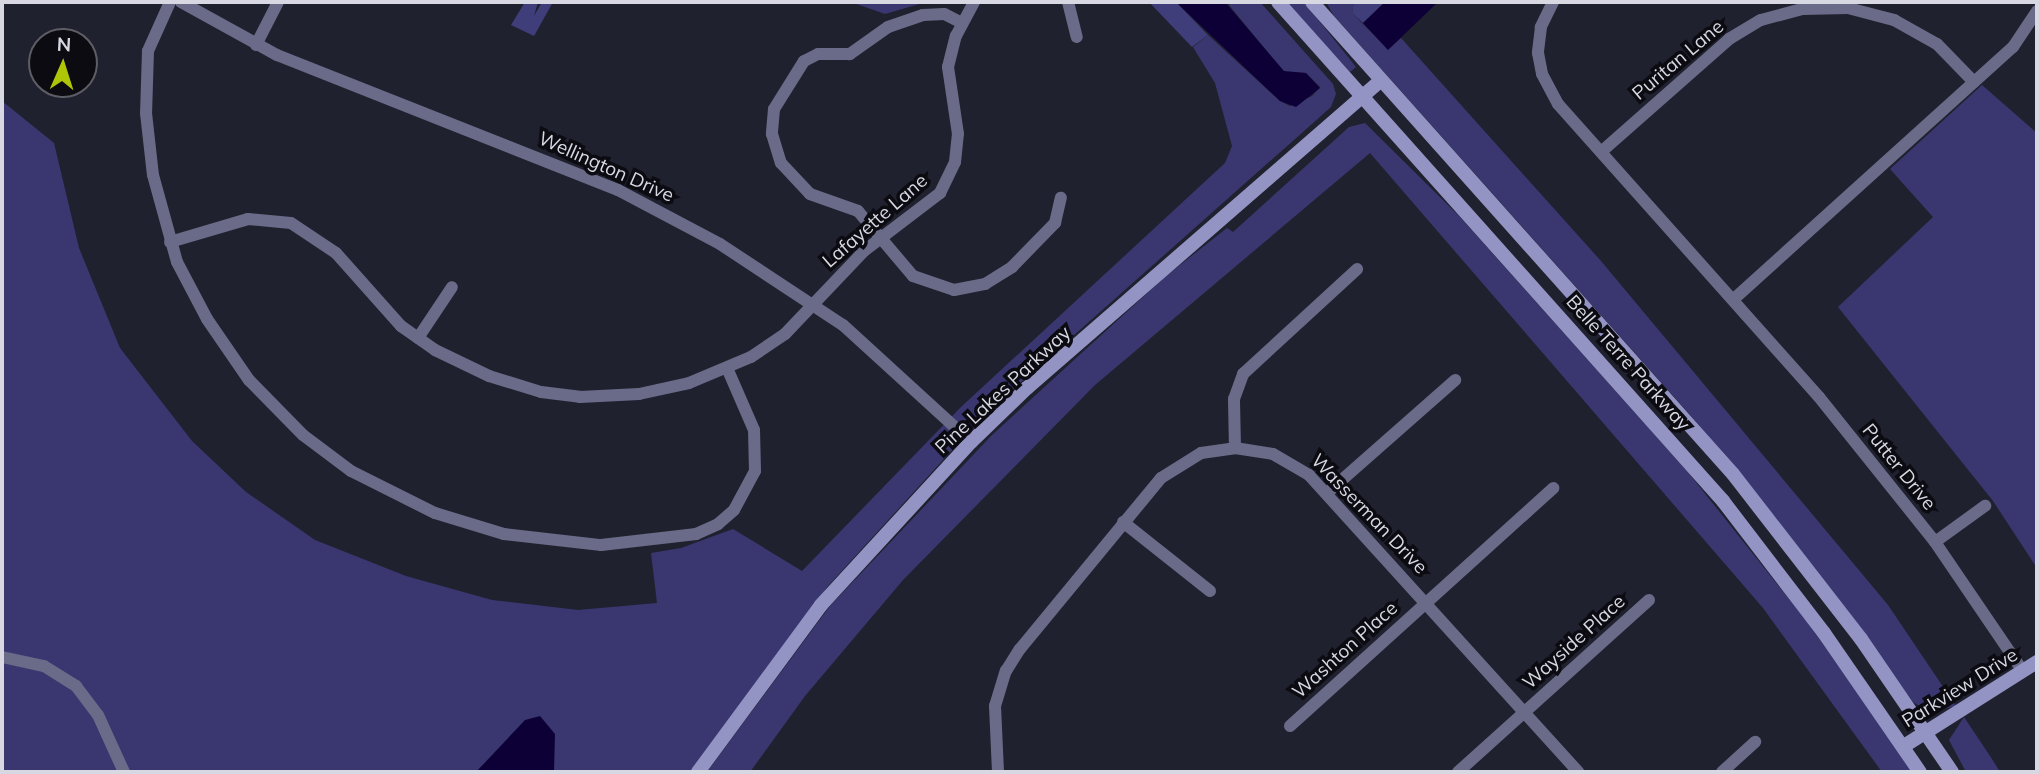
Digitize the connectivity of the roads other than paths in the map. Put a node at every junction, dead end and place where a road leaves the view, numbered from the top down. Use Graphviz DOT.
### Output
graph roads {
  1 [pos="170,2"];
  2 [pos="181,2"];
  3 [pos="278,2"];
  4 [pos="974,2"];
  5 [pos="1068,2"];
  6 [pos="1278,2"];
  7 [pos="1312,2"];
  8 [pos="1553,2"];
  9 [pos="2037,11"];
  10 [pos="962,23"];
  11 [pos="1077,37"];
  12 [pos="256,45"];
  13 [pos="1381,80"];
  14 [pos="1974,82"];
  15 [pos="1363,97"];
  16 [pos="1601,152"];
  17 [pos="1061,198"];
  18 [pos="880,237"];
  19 [pos="170,242"];
  20 [pos="1357,269"];
  21 [pos="452,286"];
  22 [pos="1735,298"];
  23 [pos="814,304"];
  24 [pos="418,338"];
  25 [pos="727,369"];
  26 [pos="1455,380"];
  27 [pos="971,442"];
  28 [pos="1235,448"];
  29 [pos="1553,488"];
  30 [pos="1327,494"];
  31 [pos="1985,506"];
  32 [pos="1123,522"];
  33 [pos="1935,542"];
  34 [pos="1210,592"];
  35 [pos="1649,600"];
  36 [pos="1426,603"];
  37 [pos="2,657"];
  38 [pos="2037,662"];
  39 [pos="2022,670"];
  40 [pos="1524,712"];
  41 [pos="1290,726"];
  42 [pos="1926,732"];
  43 [pos="1755,742"];
  44 [pos="1904,746"];
  45 [pos="124,772"];
  46 [pos="698,772"];
  47 [pos="998,772"];
  48 [pos="1458,772"];
  49 [pos="1578,772"];
  50 [pos="1722,772"];
  51 [pos="1920,772"];
  52 [pos="1952,772"];
  1 -- 19 [label="street"];
  2 -- 12 [label="street, Wellington Drive"];
  3 -- 12 [label="street"];
  4 -- 10 [label="street, Lafayette Lane"];
  5 -- 11 [label="street"];
  6 -- 15 [label="main road, Belle Terre Parkway"];
  7 -- 13 [label="main road, Belle Terre Parkway"];
  8 -- 16 [label="street, Putter Drive"];
  9 -- 14 [label="street"];
  10 -- 18 [label="street, Lafayette Lane"];
  10 -- 18 [label="street"];
  12 -- 23 [label="street, Wellington Drive"];
  13 -- 15 [label="main road, Pine Lakes Parkway"];
  13 -- 42 [label="main road, Belle Terre Parkway"];
  14 -- 16 [label="street, Puritan Lane"];
  14 -- 22 [label="street"];
  15 -- 27 [label="main road, Pine Lakes Parkway"];
  15 -- 44 [label="main road, Belle Terre Parkway"];
  16 -- 22 [label="street, Putter Drive"];
  17 -- 18 [label="street"];
  18 -- 23 [label="street, Lafayette Lane"];
  19 -- 24 [label="street, Lafayette Lane"];
  19 -- 25 [label="street"];
  20 -- 28 [label="street"];
  21 -- 24 [label="street"];
  22 -- 33 [label="street, Putter Drive"];
  23 -- 25 [label="street, Lafayette Lane"];
  23 -- 27 [label="street, Wellington Drive"];
  24 -- 25 [label="street, Lafayette Lane"];
  26 -- 30 [label="street"];
  27 -- 46 [label="main road, Pine Lakes Parkway"];
  28 -- 30 [label="street, Wasserman Drive"];
  28 -- 32 [label="street, Wasserman Drive"];
  29 -- 36 [label="street, Washton Place"];
  30 -- 36 [label="street, Wasserman Drive"];
  31 -- 33 [label="street"];
  32 -- 34 [label="street"];
  32 -- 47 [label="street, Wasserman Drive"];
  33 -- 39 [label="street, Putter Drive"];
  35 -- 40 [label="street, Wayside Place"];
  36 -- 40 [label="street, Wasserman Drive"];
  36 -- 41 [label="street, Washton Place"];
  37 -- 45 [label="street"];
  38 -- 39 [label="main road, Parkview Drive"];
  39 -- 42 [label="main road, Parkview Drive"];
  40 -- 48 [label="street, Wayside Place"];
  40 -- 49 [label="street, Wasserman Drive"];
  42 -- 44 [label="main road, Parkview Drive"];
  42 -- 52 [label="main road, Belle Terre Parkway"];
  43 -- 50 [label="street"];
  44 -- 51 [label="main road, Belle Terre Parkway"];
}
